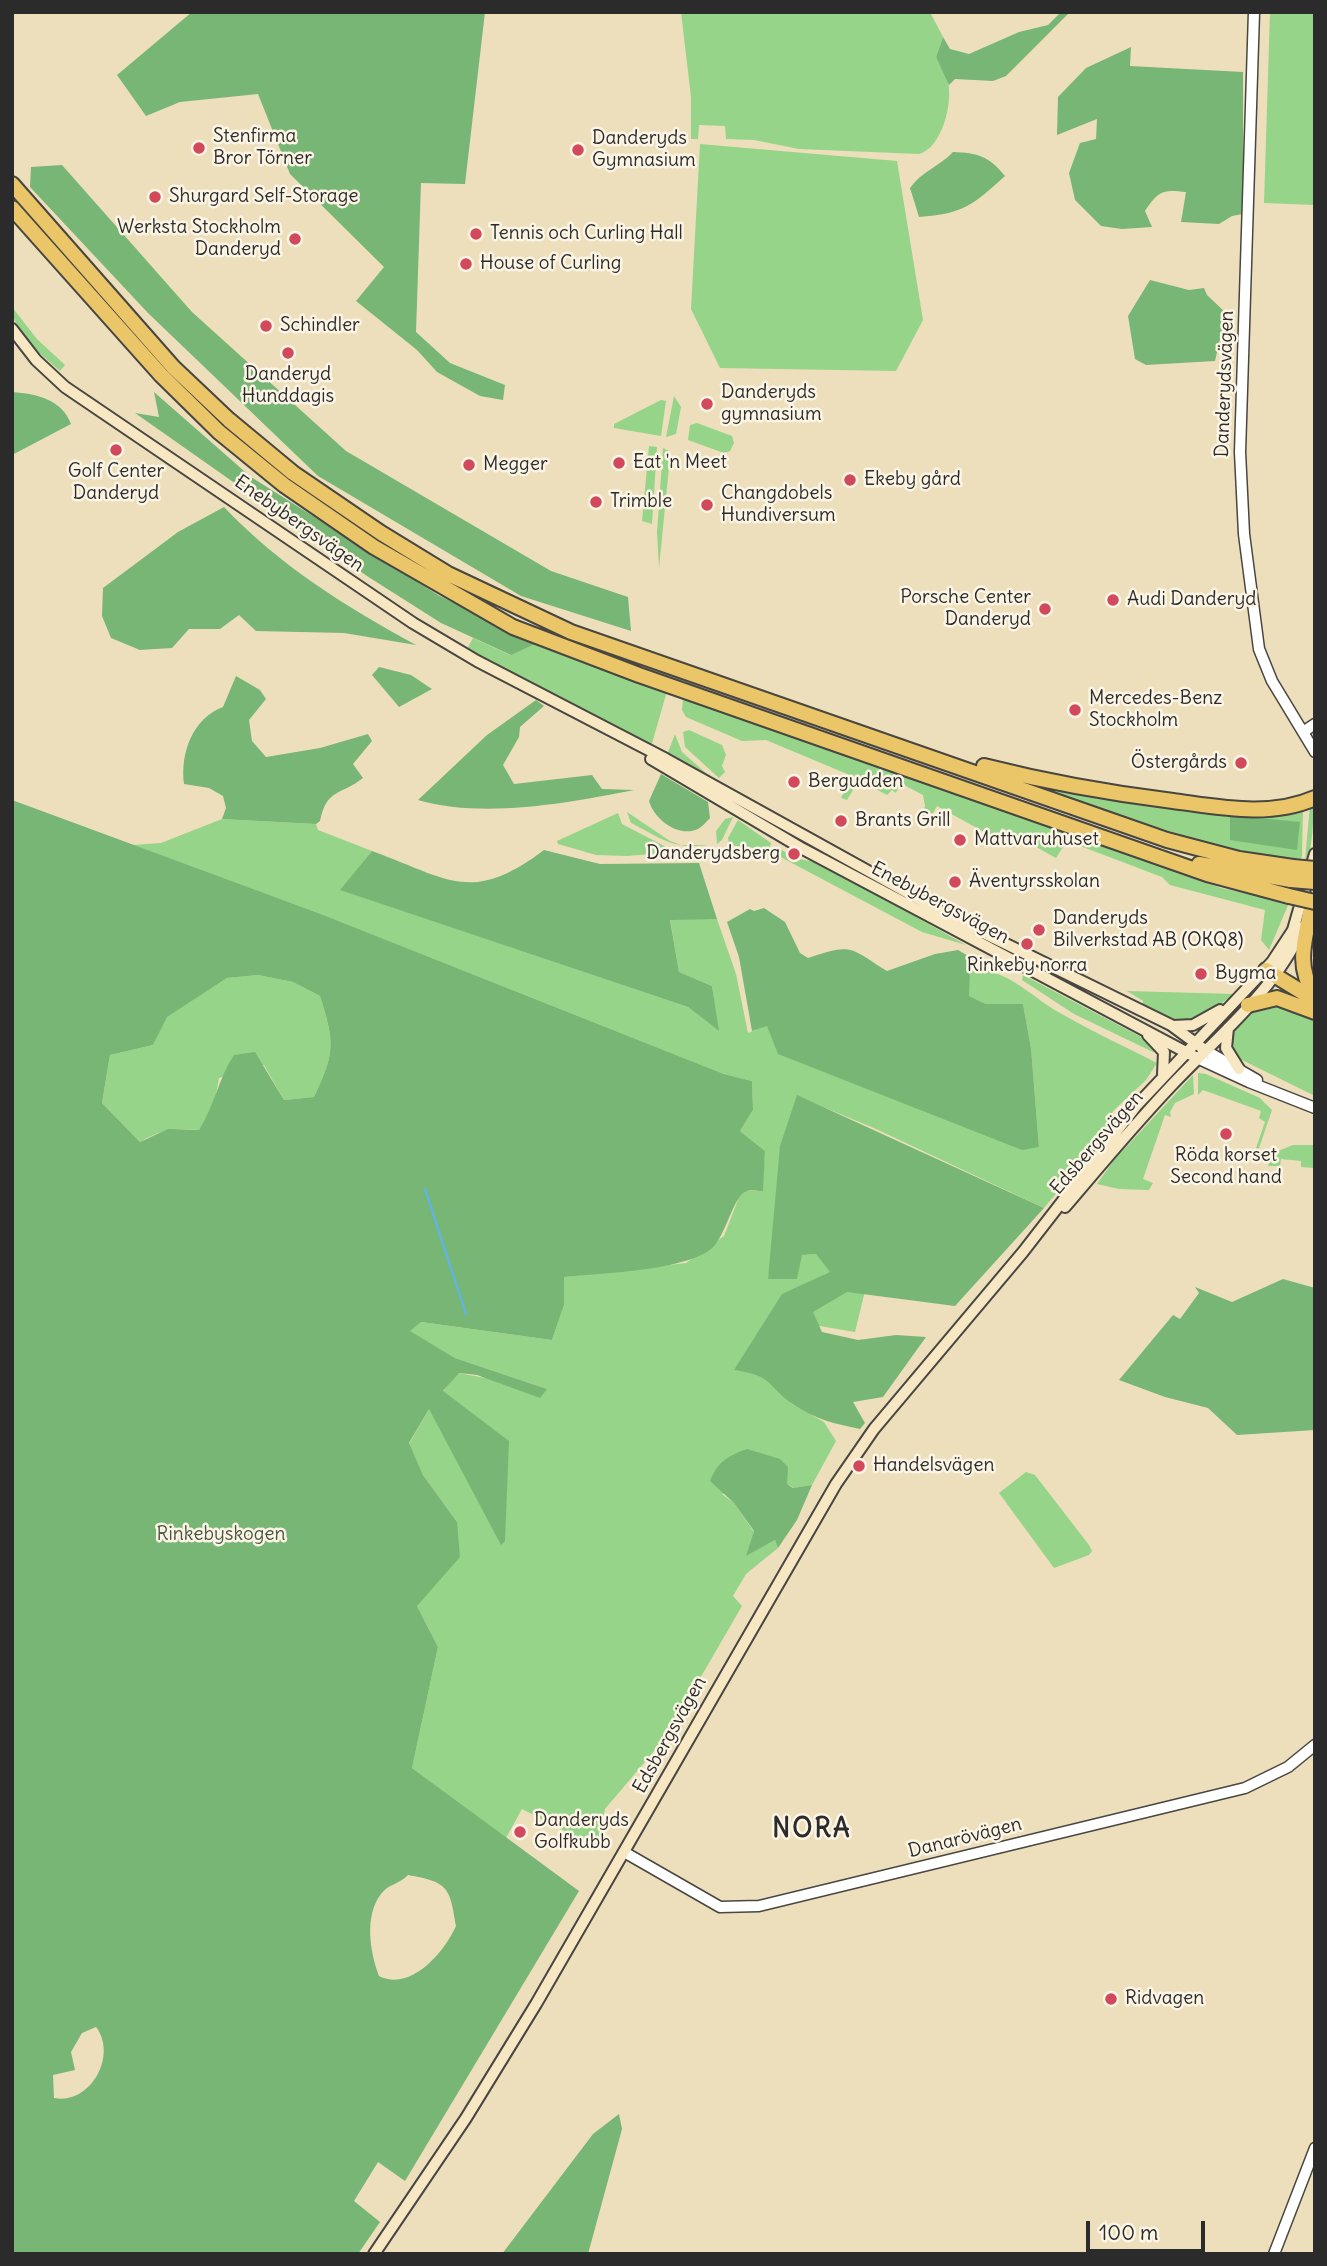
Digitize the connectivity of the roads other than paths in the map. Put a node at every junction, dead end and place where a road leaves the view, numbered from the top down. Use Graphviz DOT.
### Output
graph roads {
  1 [pos="1254,12"];
  2 [pos="12,184"];
  3 [pos="12,208"];
  4 [pos="12,328"];
  5 [pos="673,666"];
  6 [pos="1315,724"];
  7 [pos="1311,744"];
  8 [pos="1315,798"];
  9 [pos="1315,854"];
  10 [pos="1160,857"];
  11 [pos="1315,869"];
  12 [pos="1292,874"];
  13 [pos="1315,882"];
  14 [pos="1314,902"];
  15 [pos="950,923"];
  16 [pos="1268,975"];
  17 [pos="1107,995"];
  18 [pos="1245,1000"];
  19 [pos="1313,1004"];
  20 [pos="1101,1007"];
  21 [pos="1136,1025"];
  22 [pos="1171,1026"];
  23 [pos="1229,1026"];
  24 [pos="1190,1046"];
  25 [pos="1201,1054"];
  26 [pos="1238,1069"];
  27 [pos="1163,1074"];
  28 [pos="1288,1097"];
  29 [pos="1315,1108"];
  30 [pos="1023,1252"];
  31 [pos="1315,1745"];
  32 [pos="624,1852"];
  33 [pos="1315,2148"];
  34 [pos="374,2254"];
  35 [pos="1273,2254"];
  1 -- 7 [label="street, Danderydsvägen"];
  2 -- 5 [label="highway"];
  3 -- 10 [label="highway"];
  4 -- 15 [label="main road, Enebybergsvägen"];
  5 -- 8 [label="highway"];
  5 -- 12 [label="highway"];
  6 -- 7 [label="street"];
  9 -- 16 [label="main road"];
  10 -- 12 [label="highway"];
  10 -- 14 [label="highway, bridge"];
  11 -- 12 [label="highway, bridge"];
  12 -- 13 [label="highway, bridge"];
  14 -- 16 [label="main road"];
  14 -- 19 [label="highway"];
  15 -- 17 [label="main road, Enebybergsvägen"];
  15 -- 20 [label="main road, Enebybergsvägen"];
  16 -- 18 [label="main road"];
  16 -- 19 [label="highway"];
  17 -- 20 [label="main road"];
  17 -- 22 [label="main road, Enebybergsvägen"];
  18 -- 19 [label="highway"];
  18 -- 22 [label="main road"];
  18 -- 23 [label="main road"];
  18 -- 24 [label="main road"];
  20 -- 21 [label="main road, Enebybergsvägen"];
  21 -- 24 [label="main road, Enebybergsvägen"];
  21 -- 27 [label="main road"];
  22 -- 24 [label="main road, Enebybergsvägen"];
  23 -- 25 [label="main road"];
  23 -- 26 [label="main road"];
  24 -- 25 [label="main road, Enebybergsvägen"];
  24 -- 27 [label="main road, Edsbergsvägen"];
  25 -- 26 [label="street, Enebybergsvägen"];
  25 -- 28 [label="street, Enebybergsvägen"];
  25 -- 30 [label="main road, Edsbergsvägen"];
  26 -- 28 [label="street, Enebybergsvägen"];
  27 -- 30 [label="main road, Edsbergsvägen"];
  28 -- 29 [label="street, Enebybergsvägen"];
  30 -- 32 [label="main road, Edsbergsvägen"];
  31 -- 32 [label="street, Danarövägen"];
  32 -- 34 [label="main road, Edsbergsvägen"];
  33 -- 35 [label="street"];
}
